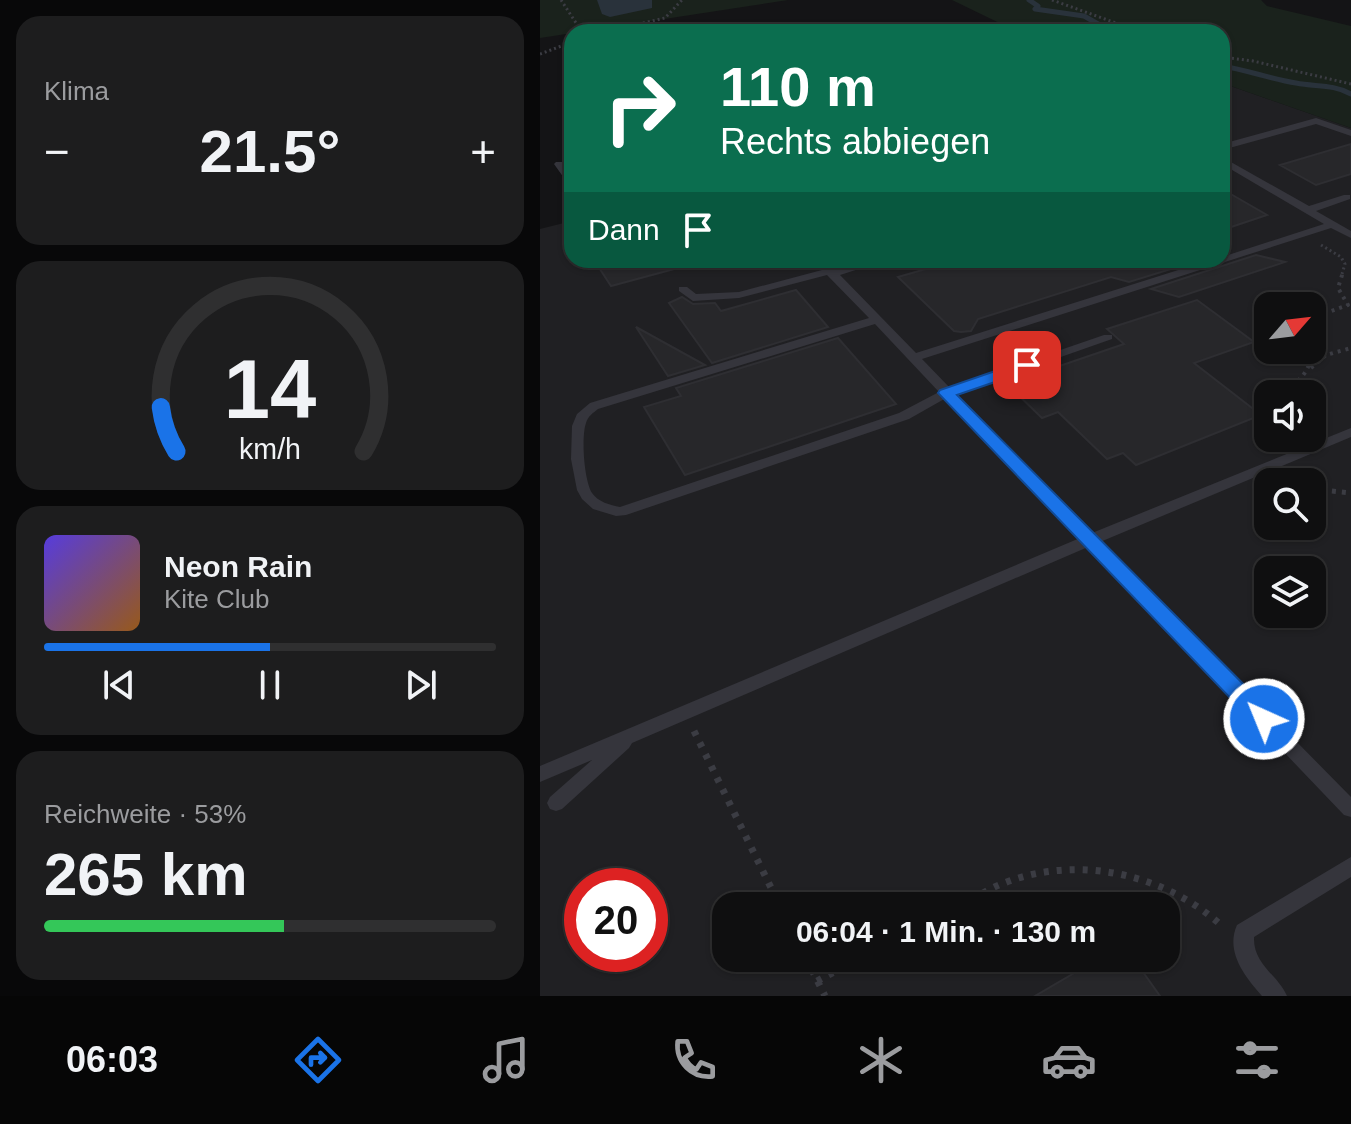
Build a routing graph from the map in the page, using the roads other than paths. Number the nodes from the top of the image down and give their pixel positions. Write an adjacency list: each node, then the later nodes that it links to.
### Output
1 (1351, 133): 2 (lane)
2 (1230, 145)
3 (559, 164): 5 (lane)
4 (1230, 165): 7 (lane)
5 (564, 171)
6 (1347, 197): 7 (lane)
7 (1308, 210): 8 (lane)
8 (1333, 224): 9 (lane); 10 (lane)
9 (1351, 235)
10 (1230, 257)
11 (827, 268): 13 (lane); 14 (lane)
12 (1196, 268): 16 (lane)
13 (683, 289)
14 (876, 320): 16 (lane); 17 (lane)
15 (1108, 337): 17 (lane)
16 (913, 358): 17 (lane)
17 (946, 393): 19 (lane)
18 (1351, 432): 19 (lane)
19 (1090, 540): 20 (lane); 23 (lane)
20 (632, 734): 21 (lane); 22 (lane)
21 (540, 774)
22 (556, 803)
23 (1351, 809)
24 (1351, 866): 25 (lane)
25 (1276, 996)

